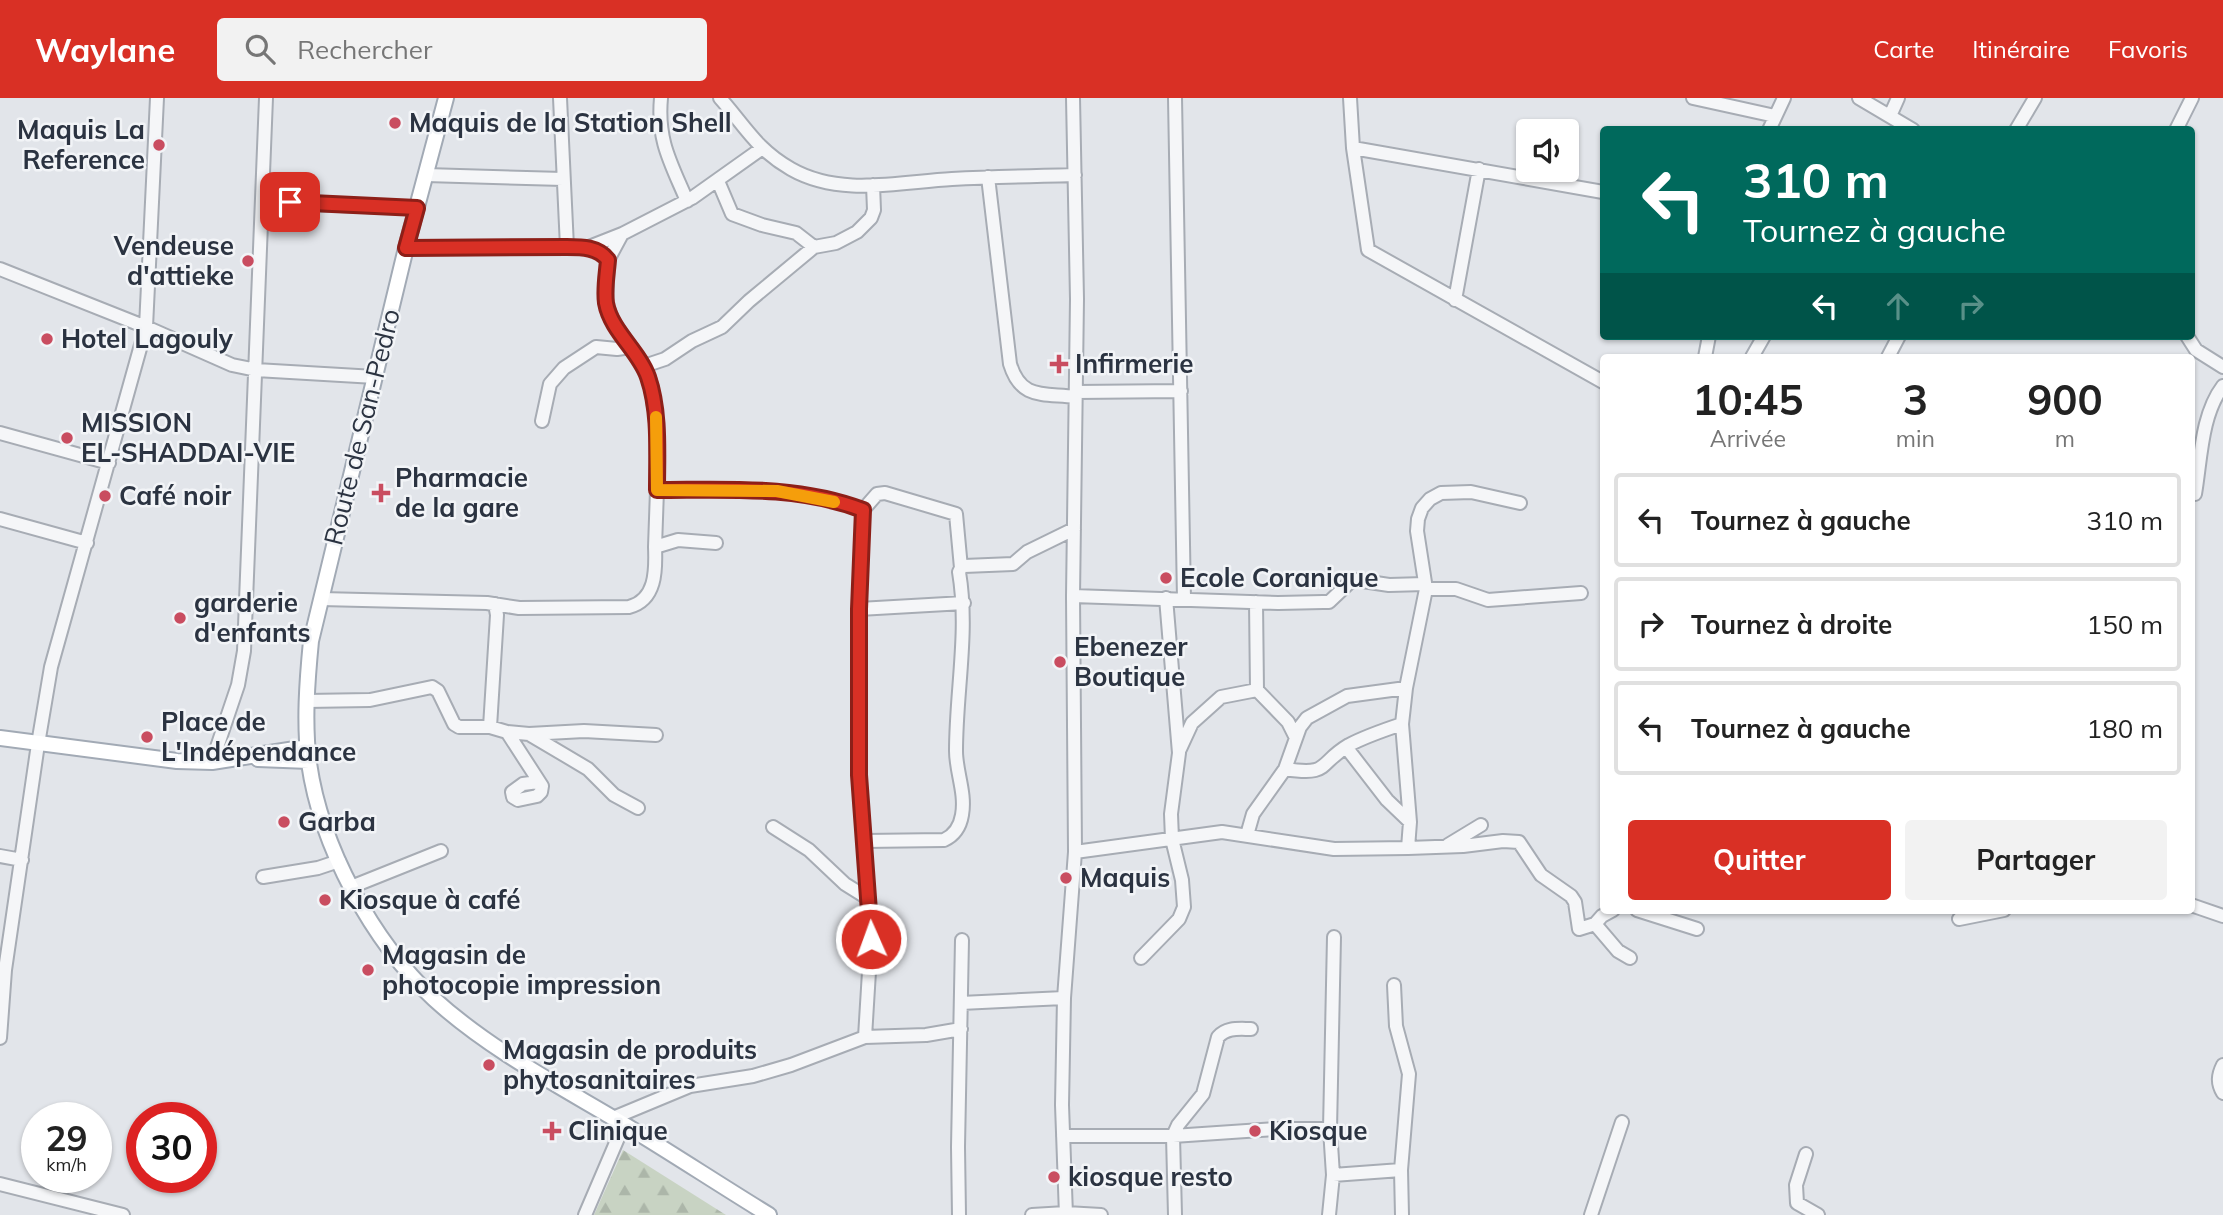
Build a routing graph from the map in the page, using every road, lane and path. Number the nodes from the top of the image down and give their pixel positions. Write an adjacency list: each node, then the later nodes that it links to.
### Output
1 (158, 98): 43 (street)
2 (266, 98): 33 (street)
3 (446, 98): 25 (main road, Route de San-Pedro)
4 (559, 98): 28 (street)
5 (661, 98): 32 (street)
6 (720, 98): 23 (street)
7 (1073, 98): 26 (street)
8 (1175, 98): 52 (street)
9 (1350, 98): 22 (street)
10 (1693, 98): 17 (street)
11 (1784, 98): 17 (street)
12 (1859, 98): 16 (street)
13 (1898, 98): 16 (street)
14 (2035, 98): 20 (street)
15 (2192, 98): 21 (street)
16 (1890, 116): 19 (street)
17 (1775, 117): 18 (street)
18 (1770, 126)
19 (1906, 126)
20 (2019, 126)
21 (2178, 126)
22 (1353, 148): 24 (street); 42 (street)
23 (761, 149): 29 (street); 30 (street)
24 (1479, 169): 31 (street); 42 (street)
25 (426, 175): 28 (street); 34 (main road, Route de San-Pedro)
26 (1075, 175): 27 (street); 53 (street)
27 (988, 177): 30 (street); 53 (street)
28 (563, 179): 36 (street)
29 (718, 181): 32 (street); 38 (street)
30 (873, 186): 38 (street)
31 (1600, 190)
32 (687, 201): 35 (street)
33 (262, 202): 34 (street); 48 (street)
34 (417, 208): 39 (main road, Route de San-Pedro)
35 (622, 234): 37 (street); 40 (street)
36 (567, 247): 37 (street); 39 (street)
37 (589, 247): 40 (street)
38 (814, 247): 46 (street)
39 (406, 248): 49 (main road, Route de San-Pedro)
40 (608, 260): 45 (street)
41 (0, 269): 43 (street)
42 (1455, 300): 50 (street)
43 (146, 327): 48 (street); 56 (street)
44 (2190, 340): 47 (street)
45 (631, 347): 46 (street); 54 (street)
46 (644, 366): 57 (street)
47 (2223, 367)
48 (256, 370): 49 (street); 91 (street)
49 (375, 377): 72 (main road, Route de San-Pedro)
50 (1600, 380)
51 (2223, 386): 58 (street)
52 (1181, 391): 53 (street); 71 (street)
53 (1075, 394): 62 (street)
54 (542, 421)
55 (0, 433): 56 (street)
56 (109, 463): 63 (street)
57 (657, 490): 60 (street); 65 (street)
58 (2195, 494)
59 (1520, 502): 67 (street)
60 (863, 510): 66 (street); 76 (street)
61 (0, 519): 63 (street)
62 (1074, 529): 66 (street); 69 (street)
63 (87, 542): 87 (street)
64 (716, 543): 65 (street)
65 (654, 547): 75 (street)
66 (961, 568): 74 (street)
67 (1426, 586): 68 (street); 73 (street); 77 (street)
68 (1581, 593)
69 (1073, 596): 70 (street); 104 (street)
70 (1166, 598): 71 (street); 89 (street)
71 (1184, 599): 73 (street)
72 (321, 600): 75 (street); 79 (main road, Route de San-Pedro)
73 (1256, 602): 78 (street)
74 (964, 603): 76 (street); 100 (street)
75 (495, 604): 81 (street)
76 (859, 609): 100 (street)
77 (1406, 688): 80 (street); 86 (street)
78 (1256, 690): 86 (street); 89 (street)
79 (306, 701): 81 (street); 90 (main road, Route de San-Pedro)
80 (1402, 724): 88 (street); 95 (street)
81 (490, 727): 82 (street)
82 (507, 732): 83 (street); 93 (street)
83 (529, 734): 84 (street); 94 (street)
84 (656, 735)
85 (0, 738): 87 (main road)
86 (1296, 738): 92 (street)
87 (38, 744): 91 (main road); 106 (street)
88 (1346, 747): 92 (street); 95 (street)
89 (1179, 753): 99 (street)
90 (308, 754): 91 (main road); 107 (main road, Route de San-Pedro)
91 (212, 762)
92 (1284, 769): 98 (street)
93 (538, 782)
94 (638, 808)
95 (1410, 822): 102 (street)
96 (1481, 825): 101 (street)
97 (773, 827): 110 (street)
98 (1247, 835): 99 (street); 102 (street)
99 (1172, 838): 104 (street); 121 (street)
100 (864, 841): 110 (street)
101 (1447, 845): 102 (street); 117 (street)
102 (1408, 848)
103 (441, 851): 109 (street)
104 (1075, 852): 125 (street)
105 (0, 856): 106 (street)
106 (22, 860): 123 (street)
107 (339, 861): 108 (street); 109 (main road, Route de San-Pedro)
108 (263, 877)
109 (351, 887): 133 (main road, Route de San-Pedro)
110 (869, 899): 129 (street)
111 (2195, 906): 115 (street)
112 (1606, 914): 117 (street)
113 (1650, 914): 118 (street)
114 (1984, 914): 116 (street)
115 (2223, 916)
116 (1959, 919)
117 (1595, 924): 122 (street)
118 (1697, 929)
119 (1334, 937): 135 (street)
120 (962, 940): 126 (street)
121 (1141, 958)
122 (1630, 958)
123 (2, 970): 130 (street)
124 (1394, 985): 139 (street)
125 (1064, 998): 126 (street); 136 (street)
126 (961, 1003): 127 (street)
127 (961, 1029): 129 (street); 147 (street)
128 (1251, 1029): 137 (street)
129 (865, 1037): 133 (street)
130 (0, 1038)
131 (2223, 1065): 132 (street)
132 (2223, 1093)
133 (619, 1121): 145 (street); 146 (main road, Route de San-Pedro)
134 (1622, 1122): 153 (street)
135 (1330, 1129): 137 (street); 140 (street)
136 (1063, 1136): 137 (street); 143 (street)
137 (1174, 1136): 150 (street)
138 (1807, 1154): 142 (street)
139 (1401, 1170): 140 (street); 152 (street)
140 (1333, 1175): 151 (street)
141 (0, 1184): 144 (street)
142 (1795, 1209): 154 (street)
143 (1066, 1214): 148 (street); 149 (street)
144 (123, 1215)
145 (585, 1215)
146 (769, 1215)
147 (959, 1215)
148 (1032, 1215)
149 (1101, 1215)
150 (1175, 1215)
151 (1329, 1215)
152 (1402, 1215)
153 (1591, 1215)
154 (1818, 1215)

